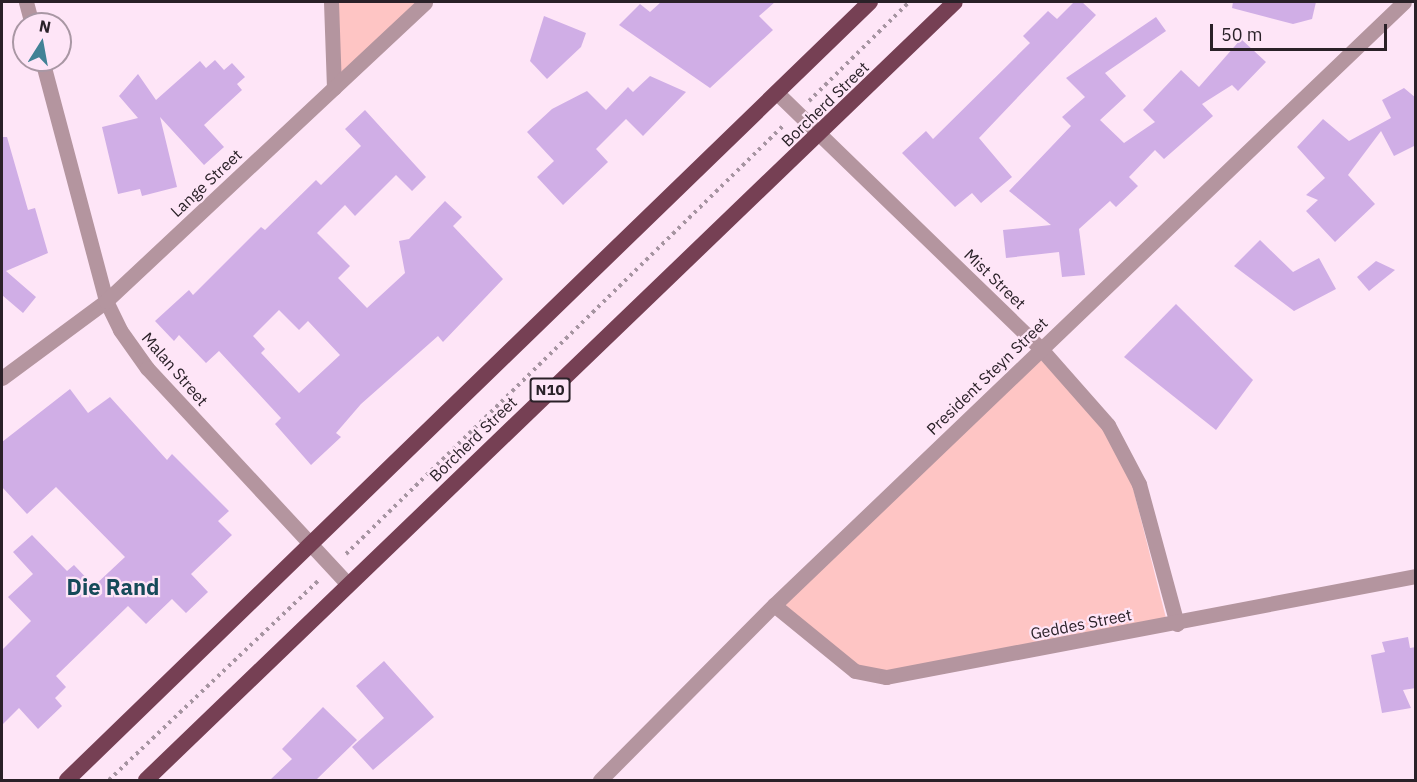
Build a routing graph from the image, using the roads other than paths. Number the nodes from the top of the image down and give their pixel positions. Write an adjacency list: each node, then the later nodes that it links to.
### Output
1 (331, 2): 7 (street)
2 (425, 2): 7 (street, Lange Street)
3 (870, 2): 8 (highway)
4 (956, 2): 9 (highway, Borcherd Street / N10)
5 (1404, 2): 11 (street, President Steyn Street)
6 (45, 72): 10 (street, Malan Street)
7 (334, 88): 10 (street, Lange Street)
8 (776, 92): 9 (street, Mist Street); 13 (highway)
9 (821, 134): 11 (street, Mist Street); 15 (highway, Borcherd Street / N10)
10 (106, 301): 12 (street, Lange Street); 13 (street, Malan Street)
11 (1041, 349): 16 (street, President Steyn Street); 17 (street, Mist Street)
12 (2, 378)
13 (309, 544): 15 (street, Malan Street); 18 (highway)
14 (1416, 576): 17 (street, Geddes Street)
15 (348, 584): 19 (highway, Borcherd Street / N10)
16 (774, 605): 17 (street, Geddes Street); 20 (street, President Steyn Street)
17 (1177, 624)
18 (67, 780)
19 (146, 780)
20 (600, 780)

